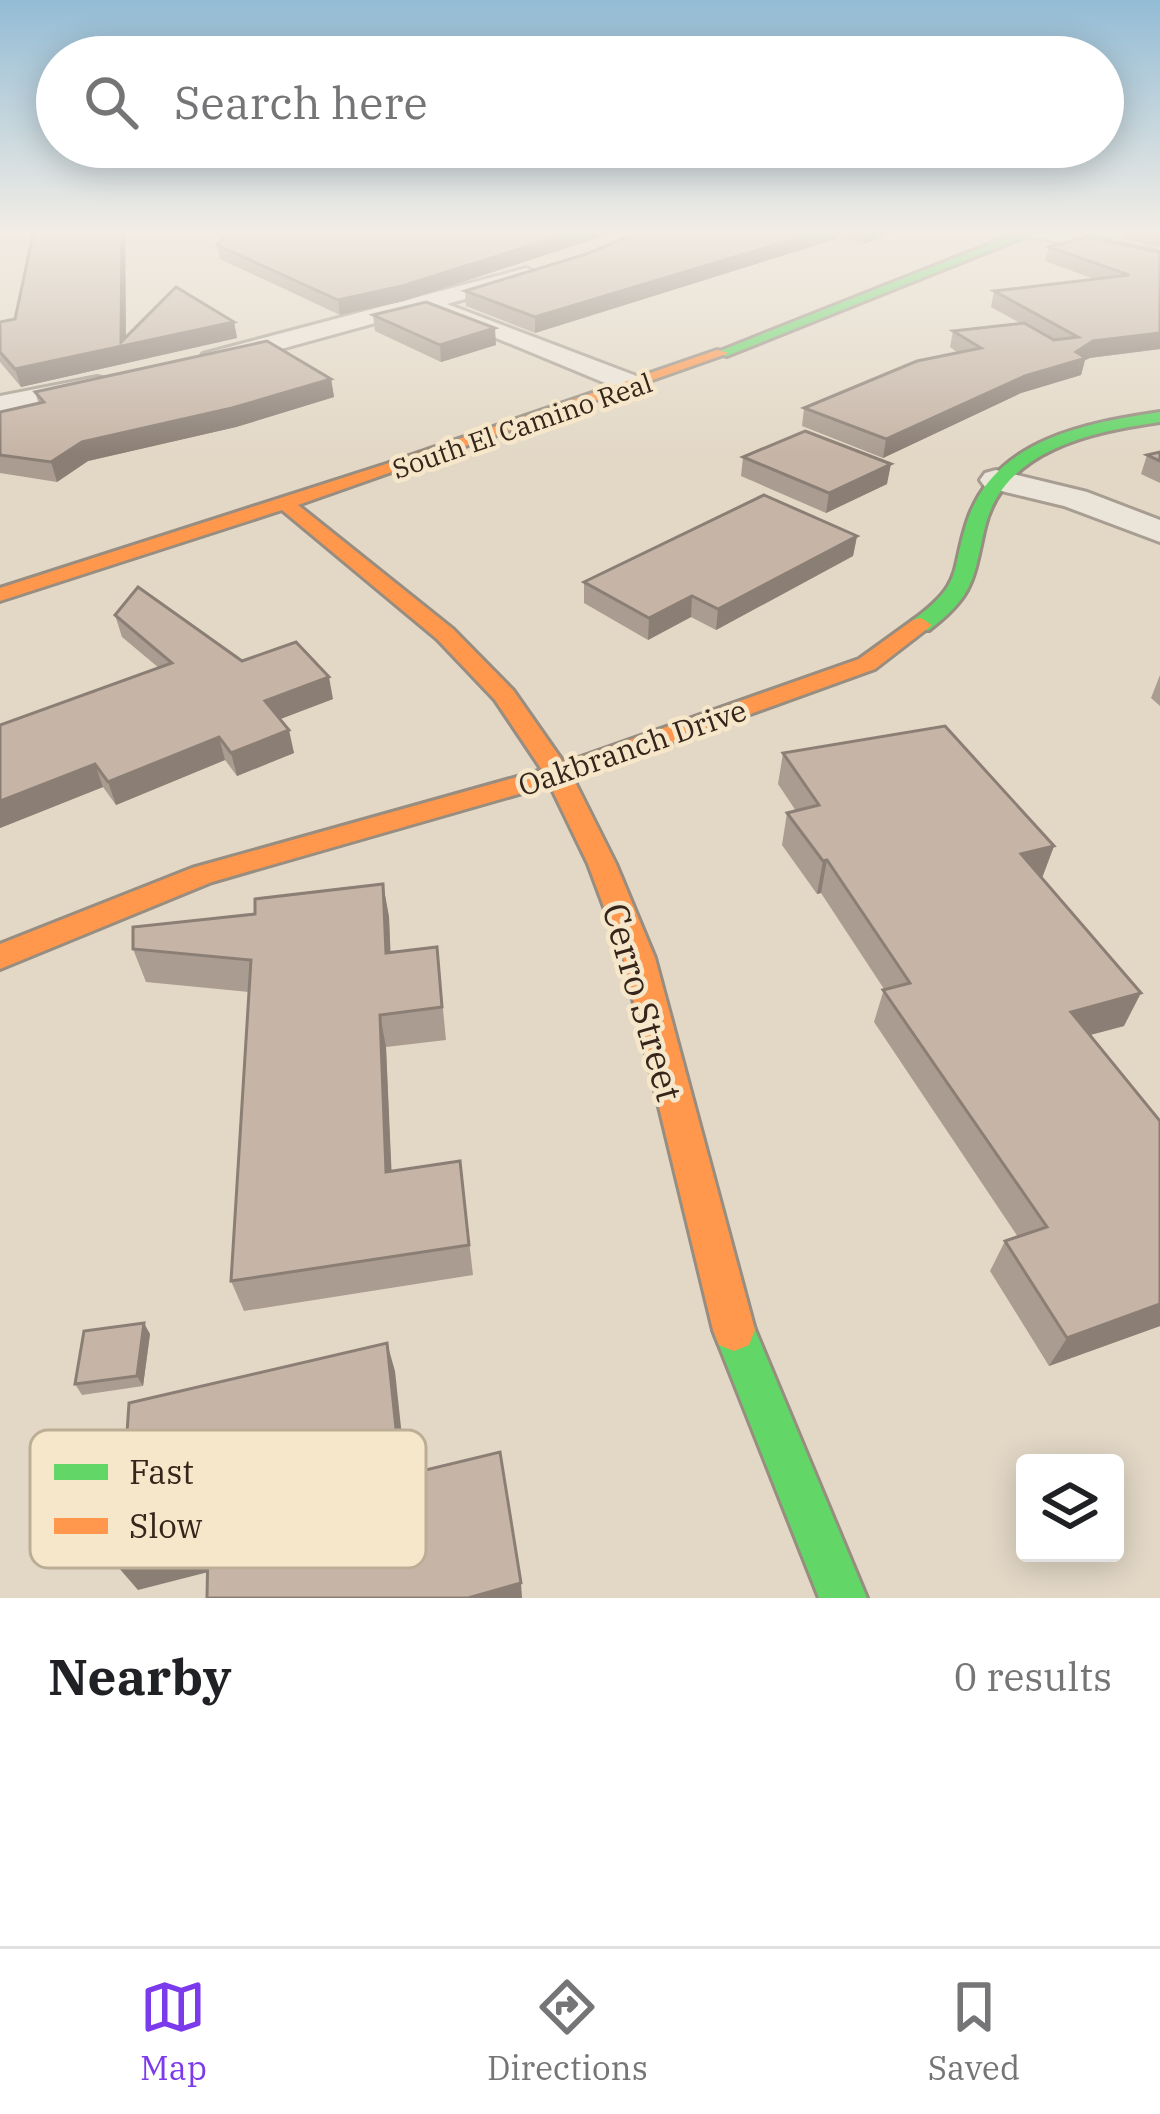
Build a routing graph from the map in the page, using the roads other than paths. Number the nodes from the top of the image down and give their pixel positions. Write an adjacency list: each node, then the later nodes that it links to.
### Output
1 (428, 305): 3 (street); 5 (street)
2 (846, 305): 5 (street, South El Camino Real)
3 (196, 364)
4 (131, 378): 6 (street)
5 (637, 386): 9 (street, South El Camino Real)
6 (0, 405)
7 (1160, 417): 8 (street)
8 (996, 480): 10 (street); 12 (street, Oakbranch Drive)
9 (286, 504): 11 (street, South El Camino Real); 12 (street, Cerro Street)
10 (1160, 532)
11 (0, 595)
12 (558, 774): 13 (street, Oakbranch Drive); 14 (street, Cerro Street)
13 (0, 957)
14 (843, 1598)

